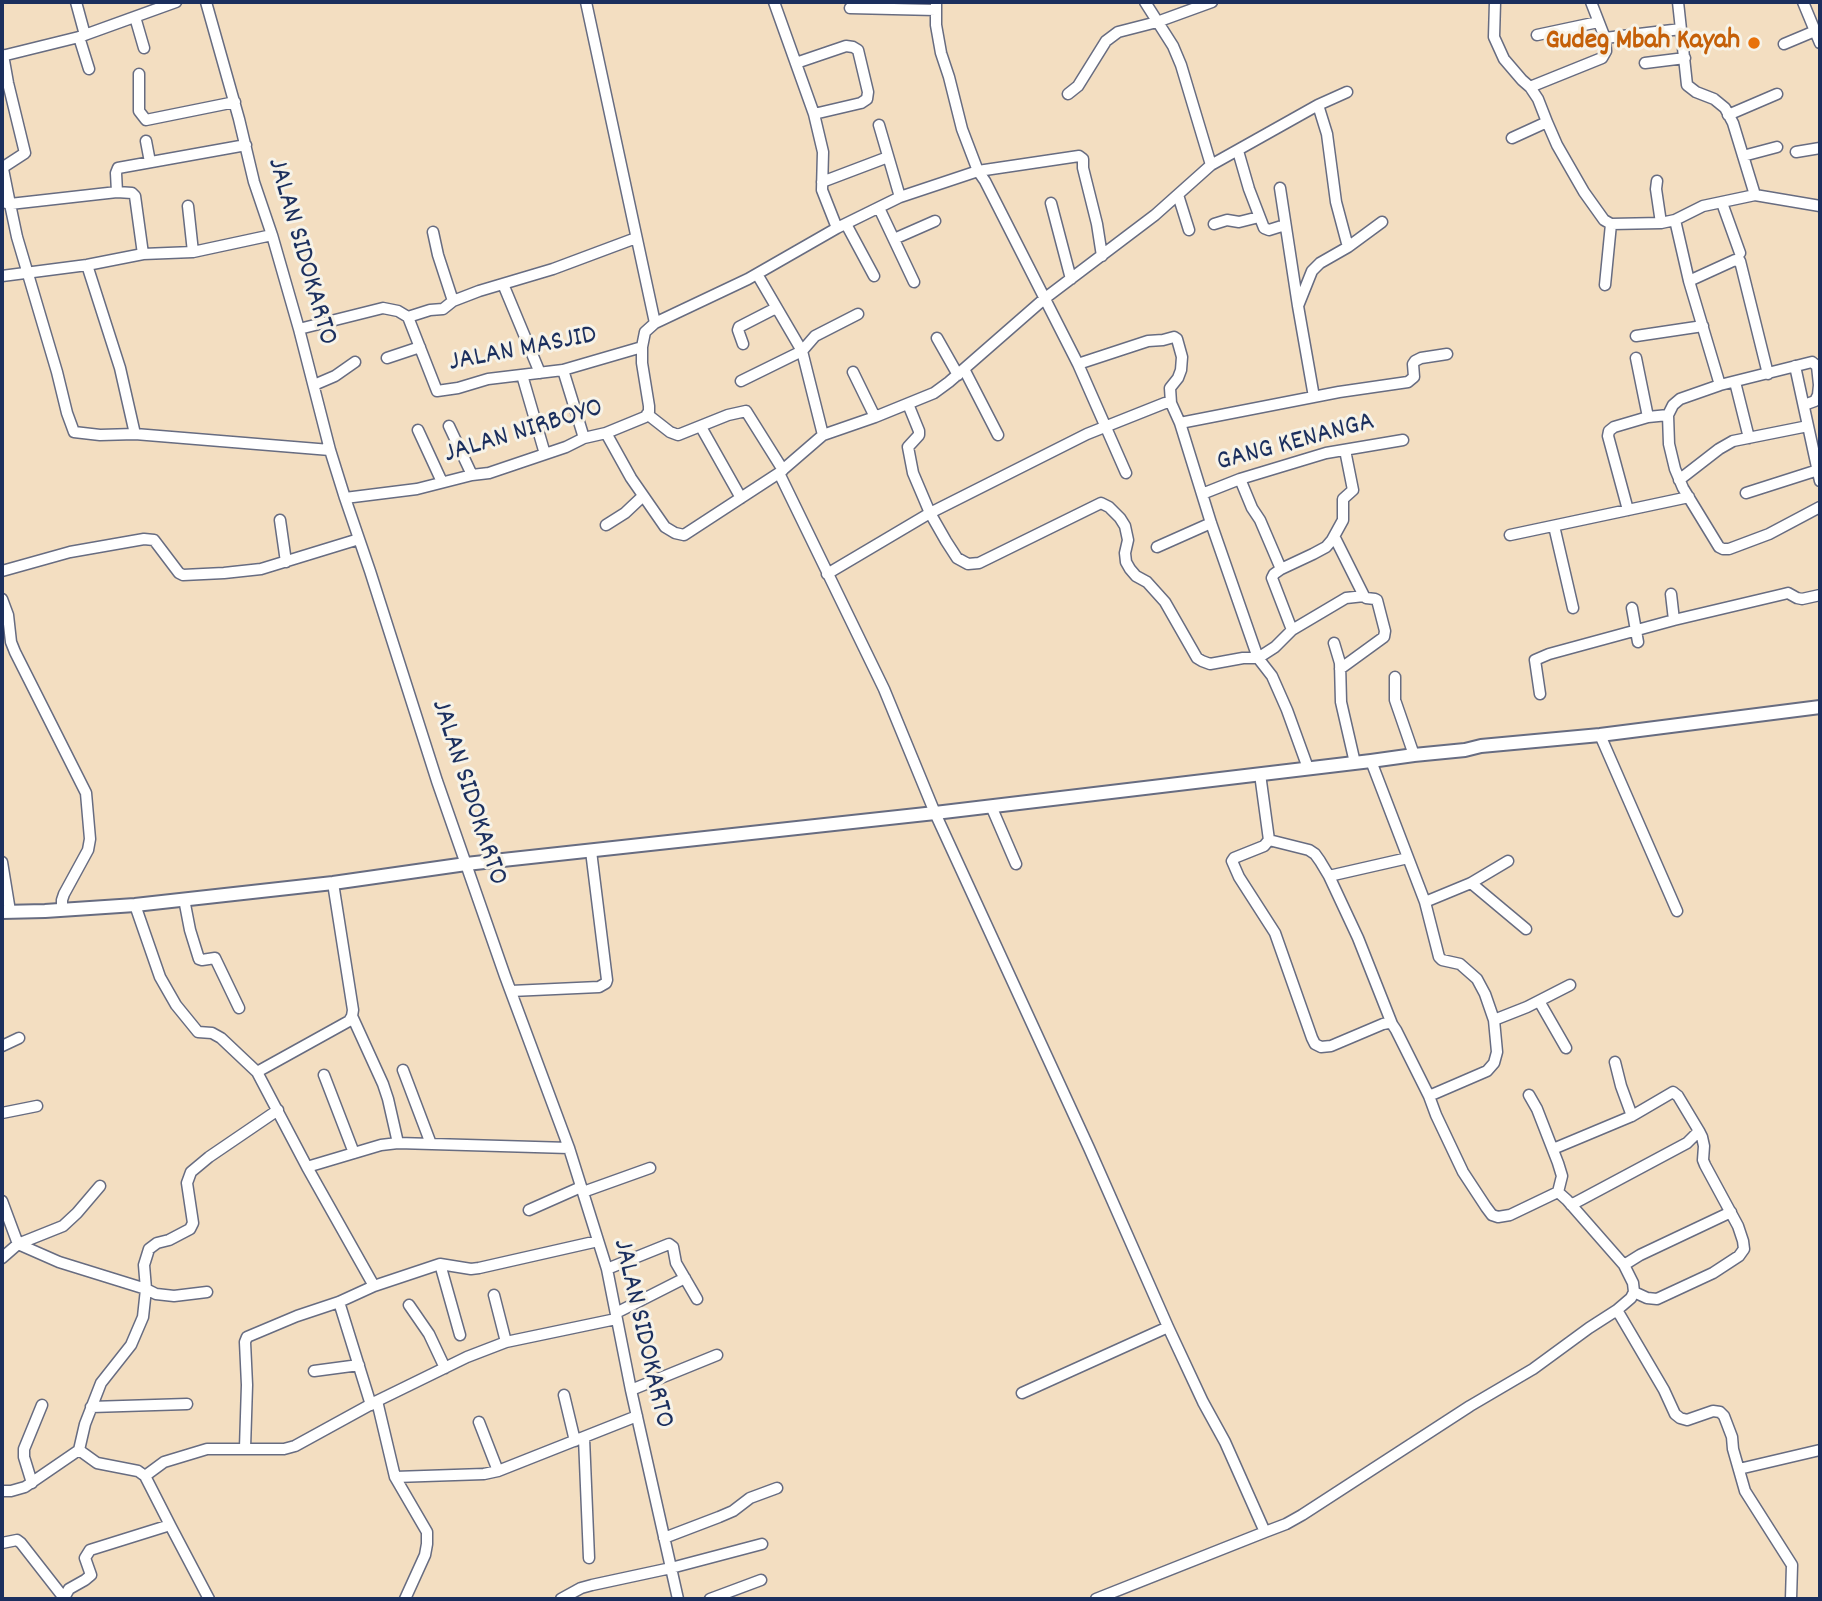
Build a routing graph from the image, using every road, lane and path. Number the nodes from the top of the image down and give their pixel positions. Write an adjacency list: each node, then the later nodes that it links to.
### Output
1 (76, 2): 20 (street)
2 (176, 2): 14 (street)
3 (206, 2): 35 (street, JALAN SIDOKARTO)
4 (586, 2): 78 (street)
5 (774, 2): 28 (street)
6 (1145, 2): 15 (street)
7 (1212, 2): 15 (street)
8 (1495, 2): 31 (street)
9 (1591, 2): 16 (street)
10 (1678, 2): 17 (street)
11 (1803, 2): 18 (street)
12 (936, 6): 13 (street); 52 (street)
13 (850, 8)
14 (135, 17): 20 (street); 24 (street)
15 (1157, 22): 33 (street); 51 (street)
16 (1598, 22): 19 (street); 21 (street)
17 (1681, 29): 21 (street); 26 (street)
18 (1815, 31): 22 (street); 23 (street)
19 (1537, 35)
20 (82, 36): 25 (street); 29 (street)
21 (1605, 38): 31 (street)
22 (1820, 43)
23 (1784, 44)
24 (144, 48)
25 (2, 55): 61 (street)
26 (1685, 58): 27 (street); 38 (street)
27 (1645, 63)
28 (796, 64): 37 (street); 37 (street)
29 (89, 69)
30 (139, 74): 35 (street)
31 (1530, 87): 39 (street)
32 (1347, 92): 36 (street)
33 (1068, 94)
34 (1777, 94): 38 (street)
35 (234, 102): 43 (street, JALAN SIDOKARTO)
36 (1318, 105): 46 (street); 80 (street)
37 (814, 114): 54 (street)
38 (1728, 115): 49 (street)
39 (1547, 122): 41 (street); 72 (street)
40 (879, 125): 48 (street)
41 (1512, 138)
42 (146, 141): 50 (street)
43 (246, 145): 50 (street); 77 (street, JALAN SIDOKARTO)
44 (1777, 147): 49 (street)
45 (1820, 148): 47 (street)
46 (1238, 151): 51 (street); 66 (street)
47 (1796, 152)
48 (888, 156): 54 (street); 59 (street)
49 (1743, 156): 58 (street)
50 (150, 162): 56 (street)
51 (1211, 165): 57 (street)
52 (978, 171): 59 (street); 84 (street); 95 (street)
53 (1657, 180): 70 (street)
54 (822, 182): 74 (street)
55 (1280, 188): 73 (street)
56 (117, 192): 61 (street); 83 (street)
57 (1178, 195): 75 (street); 84 (street)
58 (1755, 195): 60 (street); 64 (street)
59 (900, 197): 65 (street)
60 (1722, 202): 67 (street); 82 (street)
61 (6, 203): 86 (street)
62 (1051, 204): 90 (street)
63 (188, 206): 81 (street)
64 (1820, 206)
65 (879, 208): 74 (street); 79 (street)
66 (1259, 217): 71 (street); 73 (street)
67 (1675, 219): 70 (street); 91 (street)
68 (935, 221): 79 (street)
69 (1382, 222): 80 (street)
70 (1661, 223): 72 (street)
71 (1214, 224)
72 (1611, 224): 94 (street)
73 (1285, 225): 97 (street)
74 (842, 226): 87 (street); 89 (street)
75 (1189, 230)
76 (432, 232): 96 (street)
77 (272, 235): 81 (street); 103 (street, JALAN SIDOKARTO)
78 (636, 238): 93 (street); 101 (street)
79 (894, 239): 92 (street)
80 (1348, 247): 97 (street)
81 (193, 252): 83 (street)
82 (1740, 253)
83 (143, 254): 85 (street)
84 (1102, 256): 90 (street)
85 (88, 265): 86 (street); 141 (street)
86 (28, 272): 88 (street); 141 (street)
87 (757, 274): 98 (street); 101 (street)
88 (2, 276)
89 (874, 276)
90 (1070, 279): 95 (street)
91 (1689, 281): 102 (street); 120 (street)
92 (914, 282)
93 (503, 284): 96 (street); 119 (street)
94 (1605, 285)
95 (1044, 299): 114 (street); 118 (street)
96 (453, 301): 100 (street)
97 (1298, 306): 126 (street)
98 (776, 308): 106 (street); 109 (street)
99 (858, 314): 109 (street)
100 (408, 317): 103 (street); 107 (street, JALAN MASJID)
101 (655, 323): 108 (street)
102 (1703, 326): 104 (street); 125 (street)
103 (299, 329): 124 (street, JALAN SIDOKARTO)
104 (1636, 336)
105 (937, 338): 118 (street)
106 (743, 344)
107 (420, 347): 111 (street); 121 (street, JALAN MASJID)
108 (642, 347): 116 (street, JALAN MASJID); 130 (street, JALAN NIRBOYO)
109 (802, 351): 122 (street); 142 (street)
110 (1447, 354): 126 (street)
111 (387, 358)
112 (1636, 358): 133 (street)
113 (355, 362): 124 (street)
114 (1078, 364): 127 (street); 136 (street)
115 (1795, 366): 120 (street); 129 (street); 129 (street)
116 (563, 370): 119 (street, JALAN MASJID); 144 (street)
117 (853, 372): 132 (street)
118 (961, 372): 128 (street); 143 (street)
119 (540, 373): 121 (street, JALAN MASJID)
120 (1768, 373): 123 (street)
121 (522, 375): 149 (street)
122 (741, 381)
123 (1735, 382): 125 (street); 145 (street)
124 (314, 385): 147 (street, JALAN SIDOKARTO)
125 (1720, 386): 131 (street)
126 (1314, 397): 134 (street)
127 (1171, 403): 134 (street); 136 (street)
128 (908, 404): 132 (street); 166 (street)
129 (1804, 405): 137 (street)
130 (647, 414): 138 (street); 140 (street, JALAN NIRBOYO)
131 (1668, 415): 133 (street); 155 (street)
132 (875, 417): 142 (street)
133 (1648, 417): 165 (street)
134 (1180, 423): 159 (street)
135 (449, 426): 153 (street)
136 (1104, 426): 152 (street); 166 (street)
137 (1808, 426): 145 (street); 150 (street)
138 (701, 427): 151 (street); 163 (street)
139 (418, 430): 157 (street)
140 (606, 433): 144 (street, JALAN NIRBOYO); 160 (street)
141 (135, 434): 147 (street)
142 (823, 435): 151 (street)
143 (998, 435)
144 (584, 438): 149 (street, JALAN NIRBOYO)
145 (1749, 438): 155 (street)
146 (1403, 440): 148 (street, GANG KENANGA)
147 (330, 450): 162 (street, JALAN SIDOKARTO)
148 (1345, 450): 154 (street, GANG KENANGA); 172 (street)
149 (545, 454): 153 (street, JALAN NIRBOYO)
150 (1818, 470): 156 (street); 158 (street)
151 (781, 471): 163 (street); 178 (street)
152 (1126, 473)
153 (472, 475): 157 (street, JALAN NIRBOYO)
154 (1240, 479): 159 (street, GANG KENANGA); 176 (street)
155 (1679, 480): 161 (street)
156 (1820, 481)
157 (443, 482): 162 (street, JALAN NIRBOYO)
158 (1746, 494)
159 (1202, 495): 168 (street)
160 (643, 496): 163 (street); 169 (street)
161 (1689, 497): 164 (street); 165 (street)
162 (345, 498): 173 (street, JALAN SIDOKARTO)
163 (741, 498)
164 (1820, 507)
165 (1628, 510): 170 (street)
166 (930, 513): 178 (street); 189 (street)
167 (280, 520): 175 (street)
168 (1211, 523): 174 (street); 189 (street)
169 (606, 525)
170 (1554, 526): 171 (street); 183 (street)
171 (1510, 535)
172 (1334, 536): 176 (street); 181 (street)
173 (359, 539): 175 (street); 207 (street, JALAN SIDOKARTO)
174 (1157, 547)
175 (286, 562): 177 (street)
176 (1281, 569): 186 (street)
177 (2, 571)
178 (827, 574): 201 (street)
179 (1671, 594): 185 (street)
180 (1820, 595): 185 (street)
181 (1364, 596): 186 (street); 190 (street)
182 (2, 599): 215 (street)
183 (1573, 608)
184 (1632, 608): 187 (street)
185 (1674, 620): 187 (street)
186 (1292, 630): 189 (street)
187 (1636, 637): 192 (street)
188 (1334, 643): 190 (street)
189 (1258, 658): 198 (street)
190 (1340, 669): 197 (street)
191 (1395, 677): 195 (street)
192 (1540, 694)
193 (1820, 707): 194 (main road)
194 (1600, 735): 195 (main road); 217 (street)
195 (1414, 755): 196 (main road)
196 (1371, 761): 197 (main road); 204 (street)
197 (1355, 763): 198 (main road)
198 (1308, 768): 199 (main road)
199 (1260, 774): 200 (main road); 202 (street)
200 (991, 806): 201 (main road); 208 (street)
201 (934, 813): 203 (main road); 271 (street)
202 (1269, 840): 209 (street); 225 (street)
203 (592, 851): 207 (main road); 220 (street)
204 (1408, 858): 209 (street); 213 (street)
205 (1508, 861): 211 (street)
206 (2, 862): 216 (street)
207 (466, 864): 210 (main road); 220 (street, JALAN SIDOKARTO)
208 (1016, 864)
209 (1329, 876): 225 (street)
210 (333, 883): 212 (main road); 223 (street)
211 (1471, 883): 213 (street); 218 (street)
212 (184, 899): 214 (main road); 222 (street)
213 (1425, 902): 224 (street)
214 (135, 905): 215 (main road); 231 (street)
215 (62, 910): 216 (main road)
216 (6, 911)
217 (1677, 911)
218 (1526, 929)
219 (1570, 985): 221 (street)
220 (511, 991): 242 (street, JALAN SIDOKARTO)
221 (1539, 1001): 224 (street); 228 (street)
222 (239, 1008)
223 (352, 1016): 231 (street); 240 (street)
224 (1494, 1020): 234 (street)
225 (1392, 1024): 234 (street)
226 (19, 1038): 227 (street)
227 (2, 1046)
228 (1566, 1048)
229 (1615, 1062): 238 (street)
230 (402, 1070): 241 (street)
231 (257, 1072): 236 (street)
232 (324, 1075): 244 (street)
233 (1529, 1094): 243 (street)
234 (1429, 1096): 249 (street)
235 (37, 1106): 237 (street)
236 (278, 1110): 245 (street); 262 (street)
237 (2, 1113)
238 (1632, 1116): 239 (street); 243 (street)
239 (1699, 1131): 251 (street); 253 (street)
240 (398, 1143): 241 (street); 244 (street)
241 (431, 1144): 242 (street)
242 (569, 1148): 248 (street, JALAN SIDOKARTO)
243 (1553, 1149): 249 (street)
244 (354, 1153): 245 (street)
245 (307, 1167): 261 (street)
246 (650, 1168): 248 (street)
247 (100, 1186): 255 (street)
248 (582, 1189): 252 (street); 254 (street, JALAN SIDOKARTO)
249 (1558, 1192): 251 (street)
250 (2, 1200): 255 (street)
251 (1571, 1205): 258 (street)
252 (528, 1210)
253 (1731, 1212): 258 (street); 264 (street)
254 (598, 1241): 257 (street); 259 (street, JALAN SIDOKARTO)
255 (18, 1244): 256 (street); 262 (street)
256 (2, 1258)
257 (440, 1264): 261 (street); 272 (street)
258 (1624, 1265): 264 (street)
259 (607, 1269): 260 (street); 270 (street, JALAN SIDOKARTO)
260 (685, 1278): 266 (street); 270 (street)
261 (374, 1286): 267 (street)
262 (146, 1289): 263 (street); 284 (street)
263 (207, 1292)
264 (1634, 1292): 269 (street)
265 (494, 1294): 273 (street)
266 (697, 1299)
267 (338, 1302): 275 (street); 288 (street)
268 (409, 1305): 276 (street)
269 (1617, 1310): 291 (street); 299 (street)
270 (616, 1316): 273 (street); 278 (street, JALAN SIDOKARTO)
271 (1168, 1327): 279 (street); 299 (street)
272 (460, 1335)
273 (506, 1342): 276 (street)
274 (717, 1355): 278 (street)
275 (359, 1365): 277 (street); 281 (street)
276 (445, 1368): 281 (street)
277 (314, 1371)
278 (631, 1390): 285 (street, JALAN SIDOKARTO)
279 (1022, 1394)
280 (564, 1395): 287 (street)
281 (374, 1403): 288 (street); 294 (street)
282 (187, 1404): 284 (street)
283 (42, 1405): 295 (street)
284 (91, 1407): 289 (street)
285 (637, 1416): 287 (street); 300 (street, JALAN SIDOKARTO)
286 (478, 1422): 292 (street)
287 (580, 1440): 292 (street); 303 (street)
288 (245, 1448): 293 (street)
289 (79, 1450): 293 (street); 295 (street)
290 (1820, 1450): 291 (street)
291 (1739, 1469): 313 (street)
292 (499, 1471): 294 (street)
293 (145, 1476): 298 (street)
294 (395, 1477): 308 (street)
295 (32, 1483): 297 (street)
296 (777, 1488): 300 (street)
297 (2, 1491)
298 (170, 1525): 306 (street); 307 (street)
299 (1265, 1532): 312 (street)
300 (664, 1538): 304 (street, JALAN SIDOKARTO)
301 (2, 1543): 306 (street)
302 (762, 1544): 304 (street)
303 (589, 1559)
304 (671, 1569): 309 (street); 310 (street, JALAN SIDOKARTO)
305 (761, 1580): 311 (street)
306 (64, 1599)
307 (209, 1599)
308 (405, 1599)
309 (561, 1599)
310 (678, 1599)
311 (710, 1599)
312 (1096, 1599)
313 (1791, 1599)

